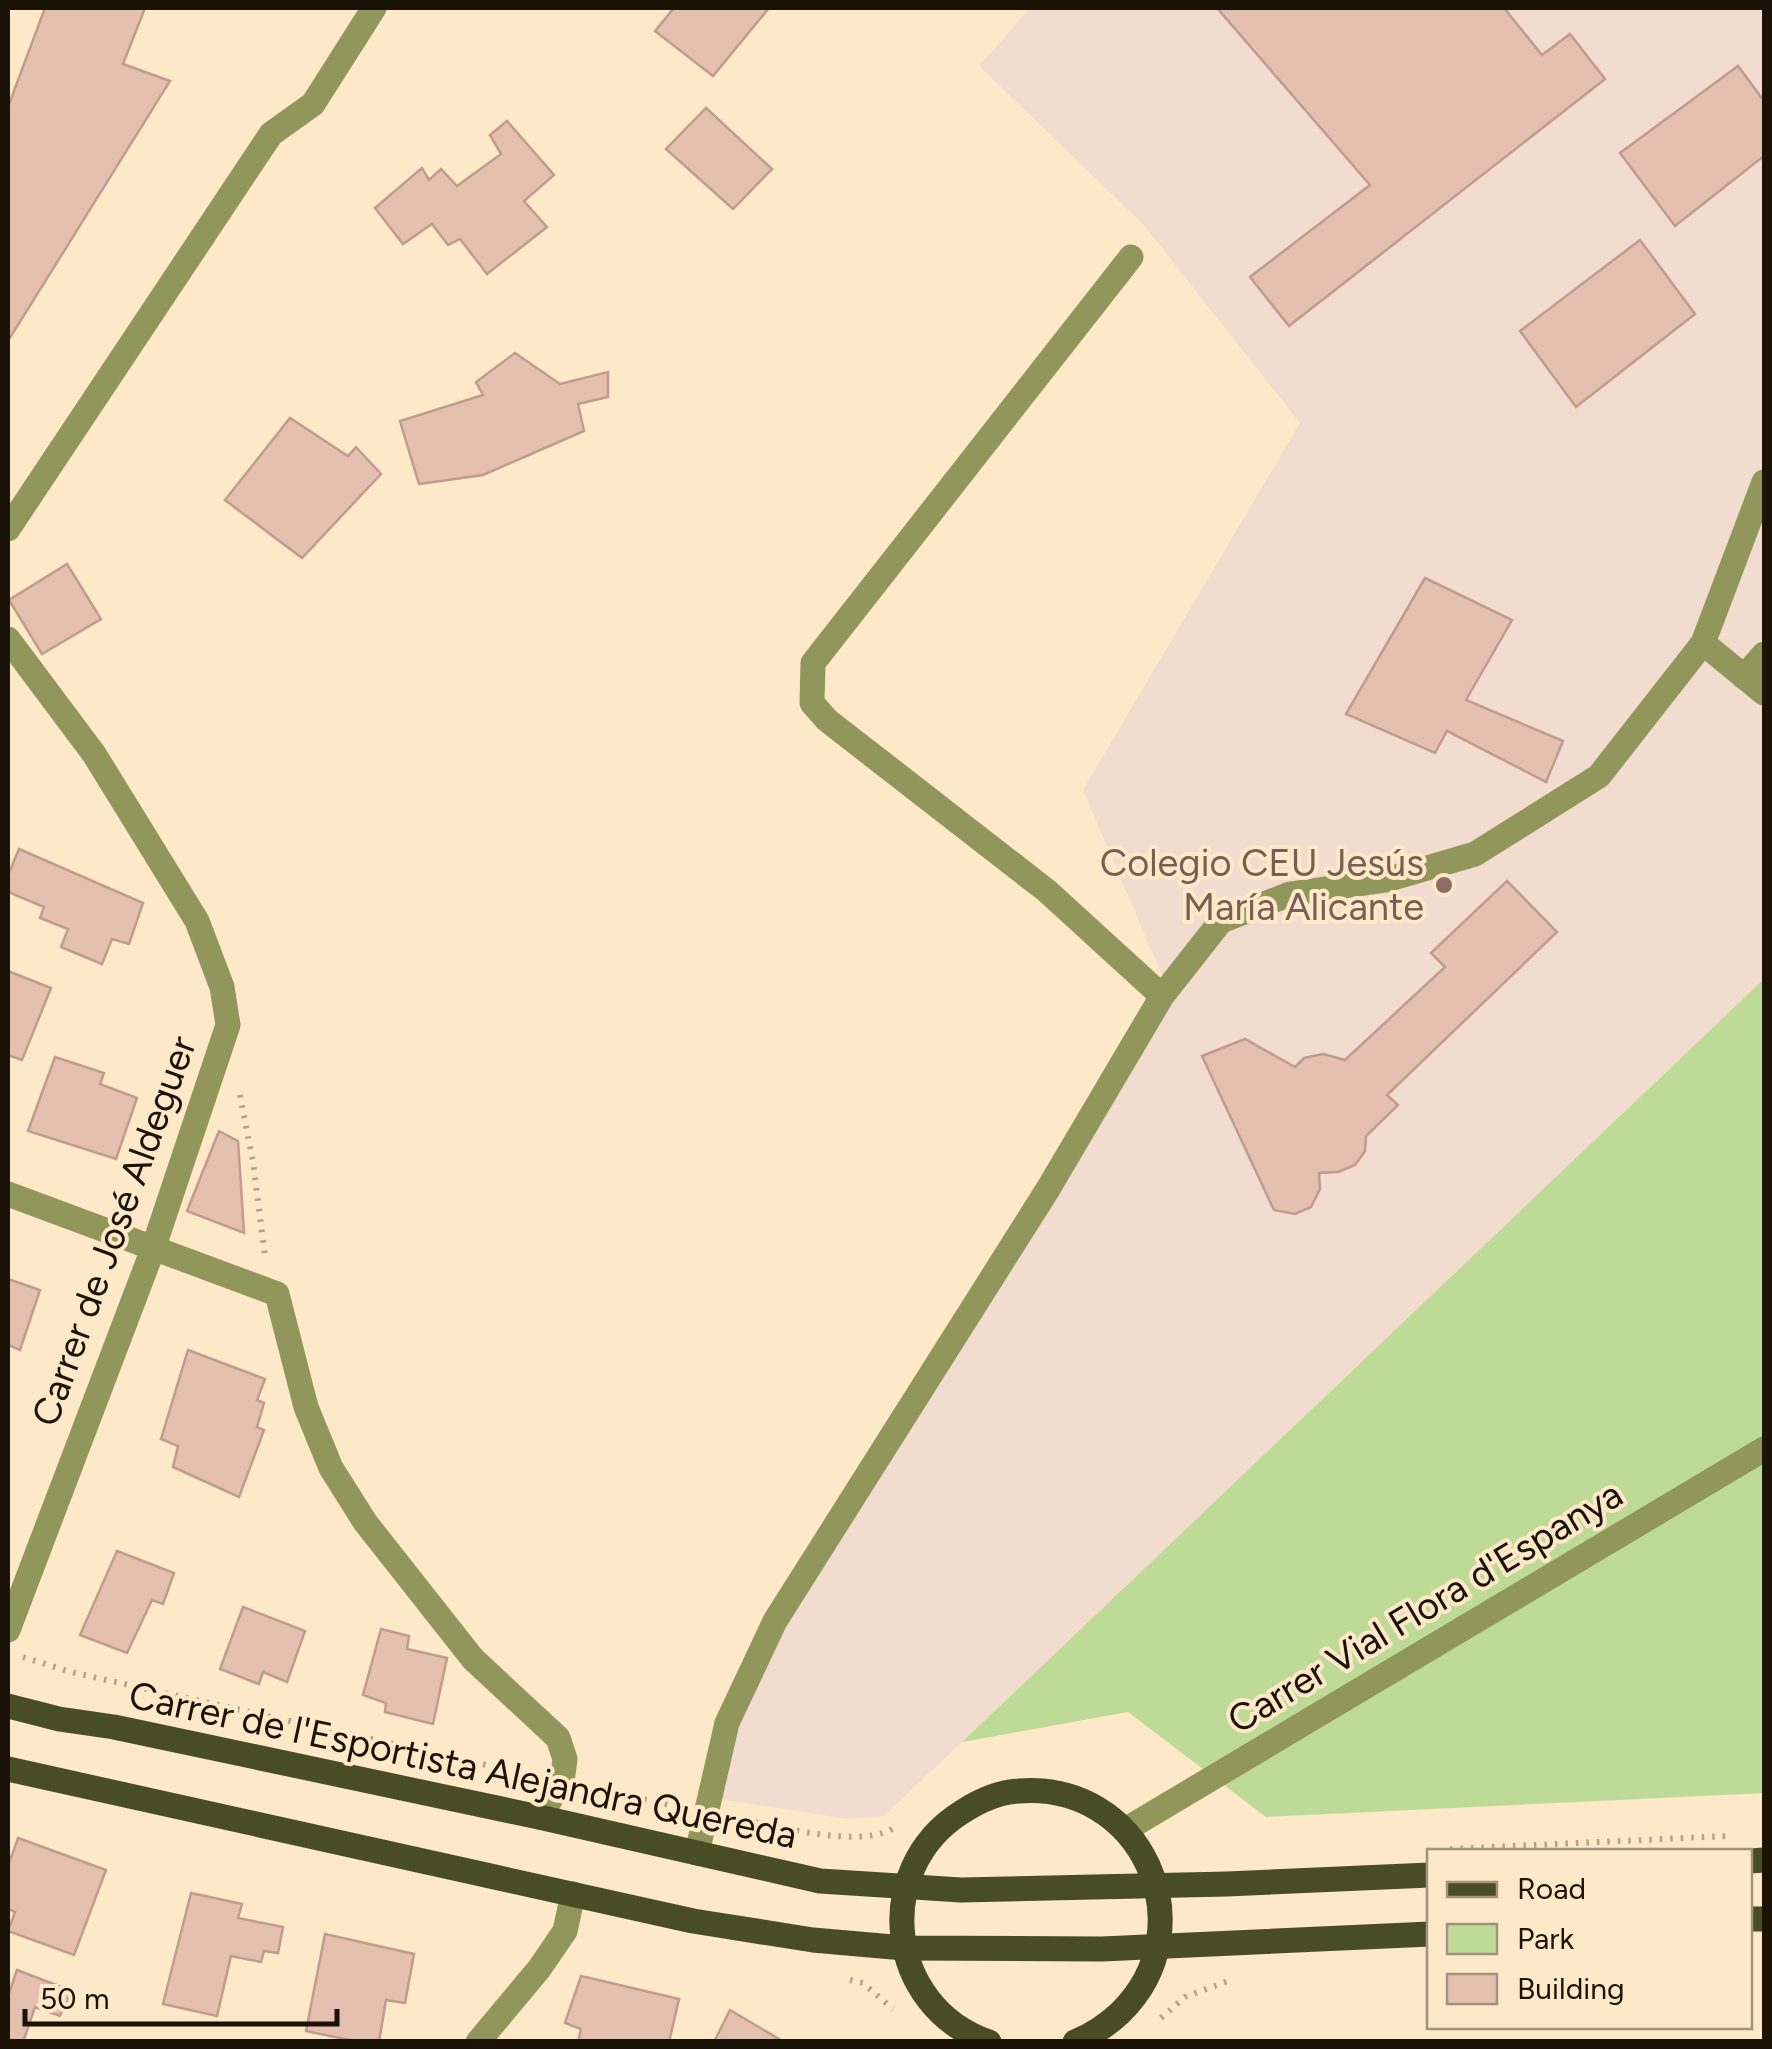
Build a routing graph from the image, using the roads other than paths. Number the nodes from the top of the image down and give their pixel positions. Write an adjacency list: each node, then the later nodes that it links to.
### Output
1 (374, 8): 4 (street)
2 (1132, 256): 9 (street)
3 (1764, 482): 6 (street)
4 (8, 529)
5 (8, 638): 11 (street, Carrer de José Aldeguer)
6 (1702, 643): 8 (street); 9 (street)
7 (1764, 654): 8 (street)
8 (1754, 685)
9 (1162, 996): 18 (street)
10 (8, 1194): 11 (street)
11 (153, 1249): 13 (street, Carrer de José Aldeguer); 16 (street)
12 (1764, 1449): 17 (street, Carrer Vial Flora d'Espanya)
13 (8, 1630)
14 (8, 1706): 16 (main road, Carrer de l'Esportista Alejandra Quereda)
15 (8, 1769): 22 (main road)
16 (539, 1817): 18 (main road, Carrer de l'Esportista Alejandra Quereda)
17 (1125, 1830): 20 (main road); 21 (main road)
18 (697, 1853): 21 (main road, Carrer de l'Esportista Alejandra Quereda)
19 (1427, 1875): 20 (main road, Carrer de l'Esportista Alejandra Quereda)
20 (1157, 1886): 21 (main road, Carrer de l'Esportista Alejandra Quereda); 24 (main road)
21 (905, 1887): 25 (main road)
22 (573, 1894): 25 (main road); 26 (street)
23 (1427, 1934): 24 (main road)
24 (1158, 1946): 25 (main road); 28 (main road)
25 (904, 1948): 27 (main road)
26 (478, 2042)
27 (989, 2042)
28 (1075, 2042)

